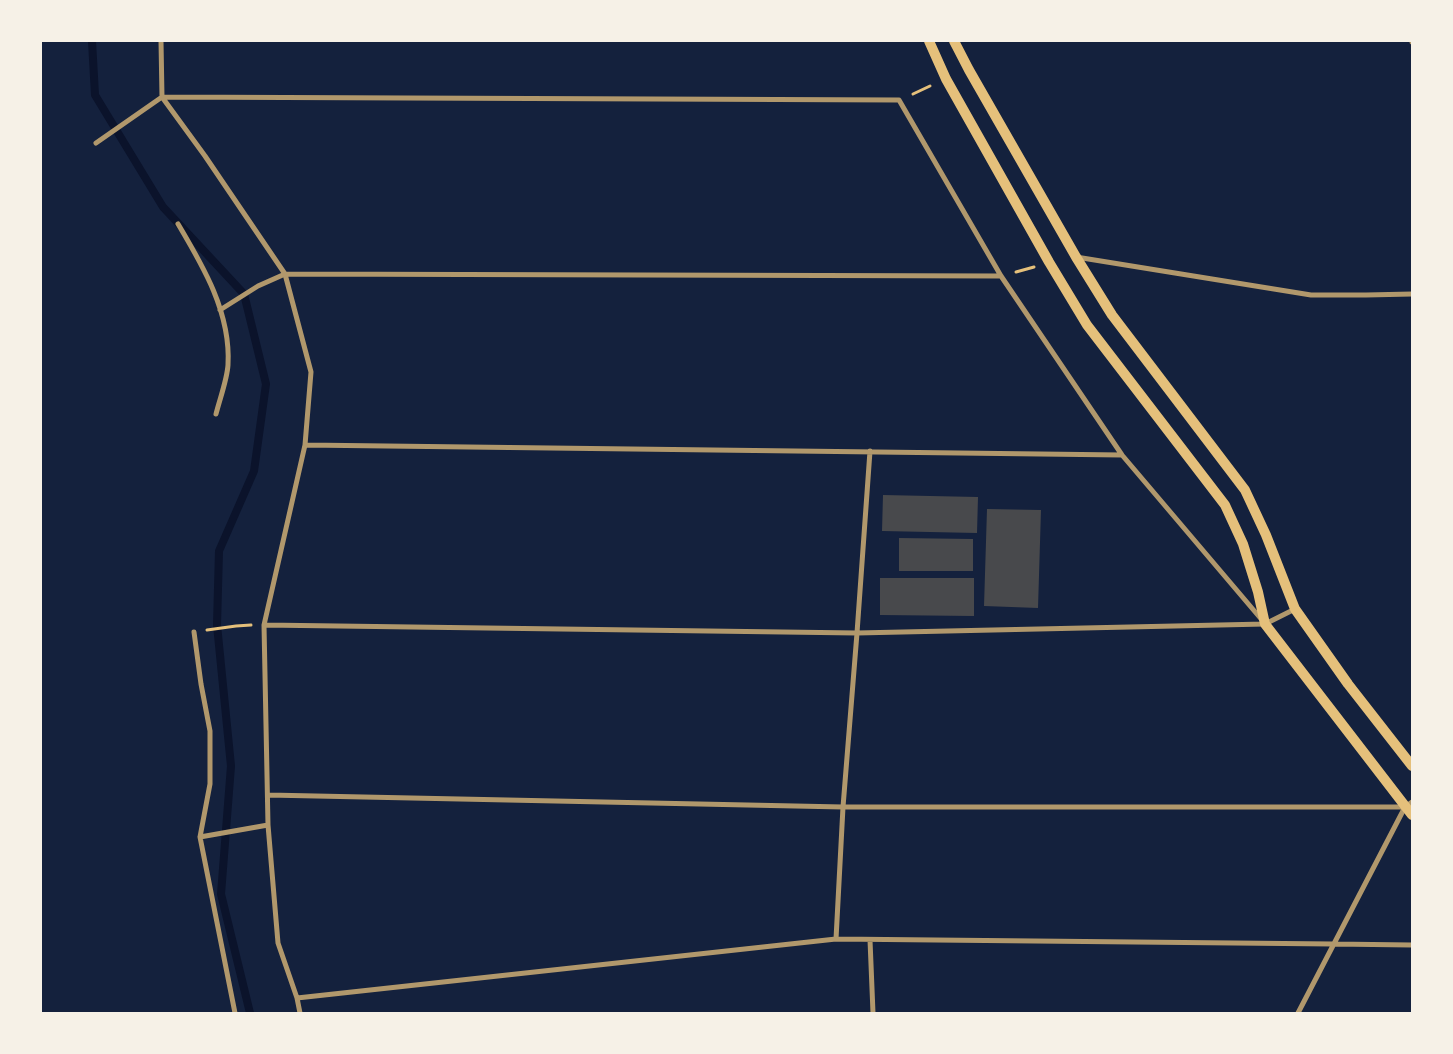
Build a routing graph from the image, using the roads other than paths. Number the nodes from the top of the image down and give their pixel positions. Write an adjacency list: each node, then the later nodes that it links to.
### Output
1 (161, 41): 4 (street)
2 (929, 41): 17 (main road)
3 (954, 41): 7 (main road)
4 (162, 97): 5 (street); 8 (street); 9 (street)
5 (96, 143)
6 (178, 224): 11 (street)
7 (1076, 257): 10 (street); 16 (main road)
8 (285, 274): 9 (street); 11 (street); 13 (street)
9 (1002, 276): 15 (street)
10 (1412, 294)
11 (220, 310): 12 (street)
12 (216, 414)
13 (305, 445): 14 (street); 18 (street)
14 (870, 451): 15 (street); 20 (street)
15 (1122, 454): 17 (street)
16 (1295, 609): 17 (street); 21 (main road)
17 (1265, 624): 20 (street); 24 (main road)
18 (264, 625): 20 (street); 22 (street)
19 (197, 631): 26 (street)
20 (857, 633): 23 (street)
21 (1412, 766)
22 (268, 795): 23 (street); 25 (street)
23 (843, 807): 24 (street); 27 (street)
24 (1409, 808): 29 (street)
25 (268, 824): 26 (street); 31 (street)
26 (201, 836): 33 (street)
27 (836, 939): 28 (street); 31 (street)
28 (870, 940): 29 (street); 34 (street)
29 (1333, 944): 30 (street); 35 (street)
30 (1412, 945)
31 (297, 998): 32 (street)
32 (298, 1012)
33 (235, 1013)
34 (873, 1013)
35 (1298, 1013)

